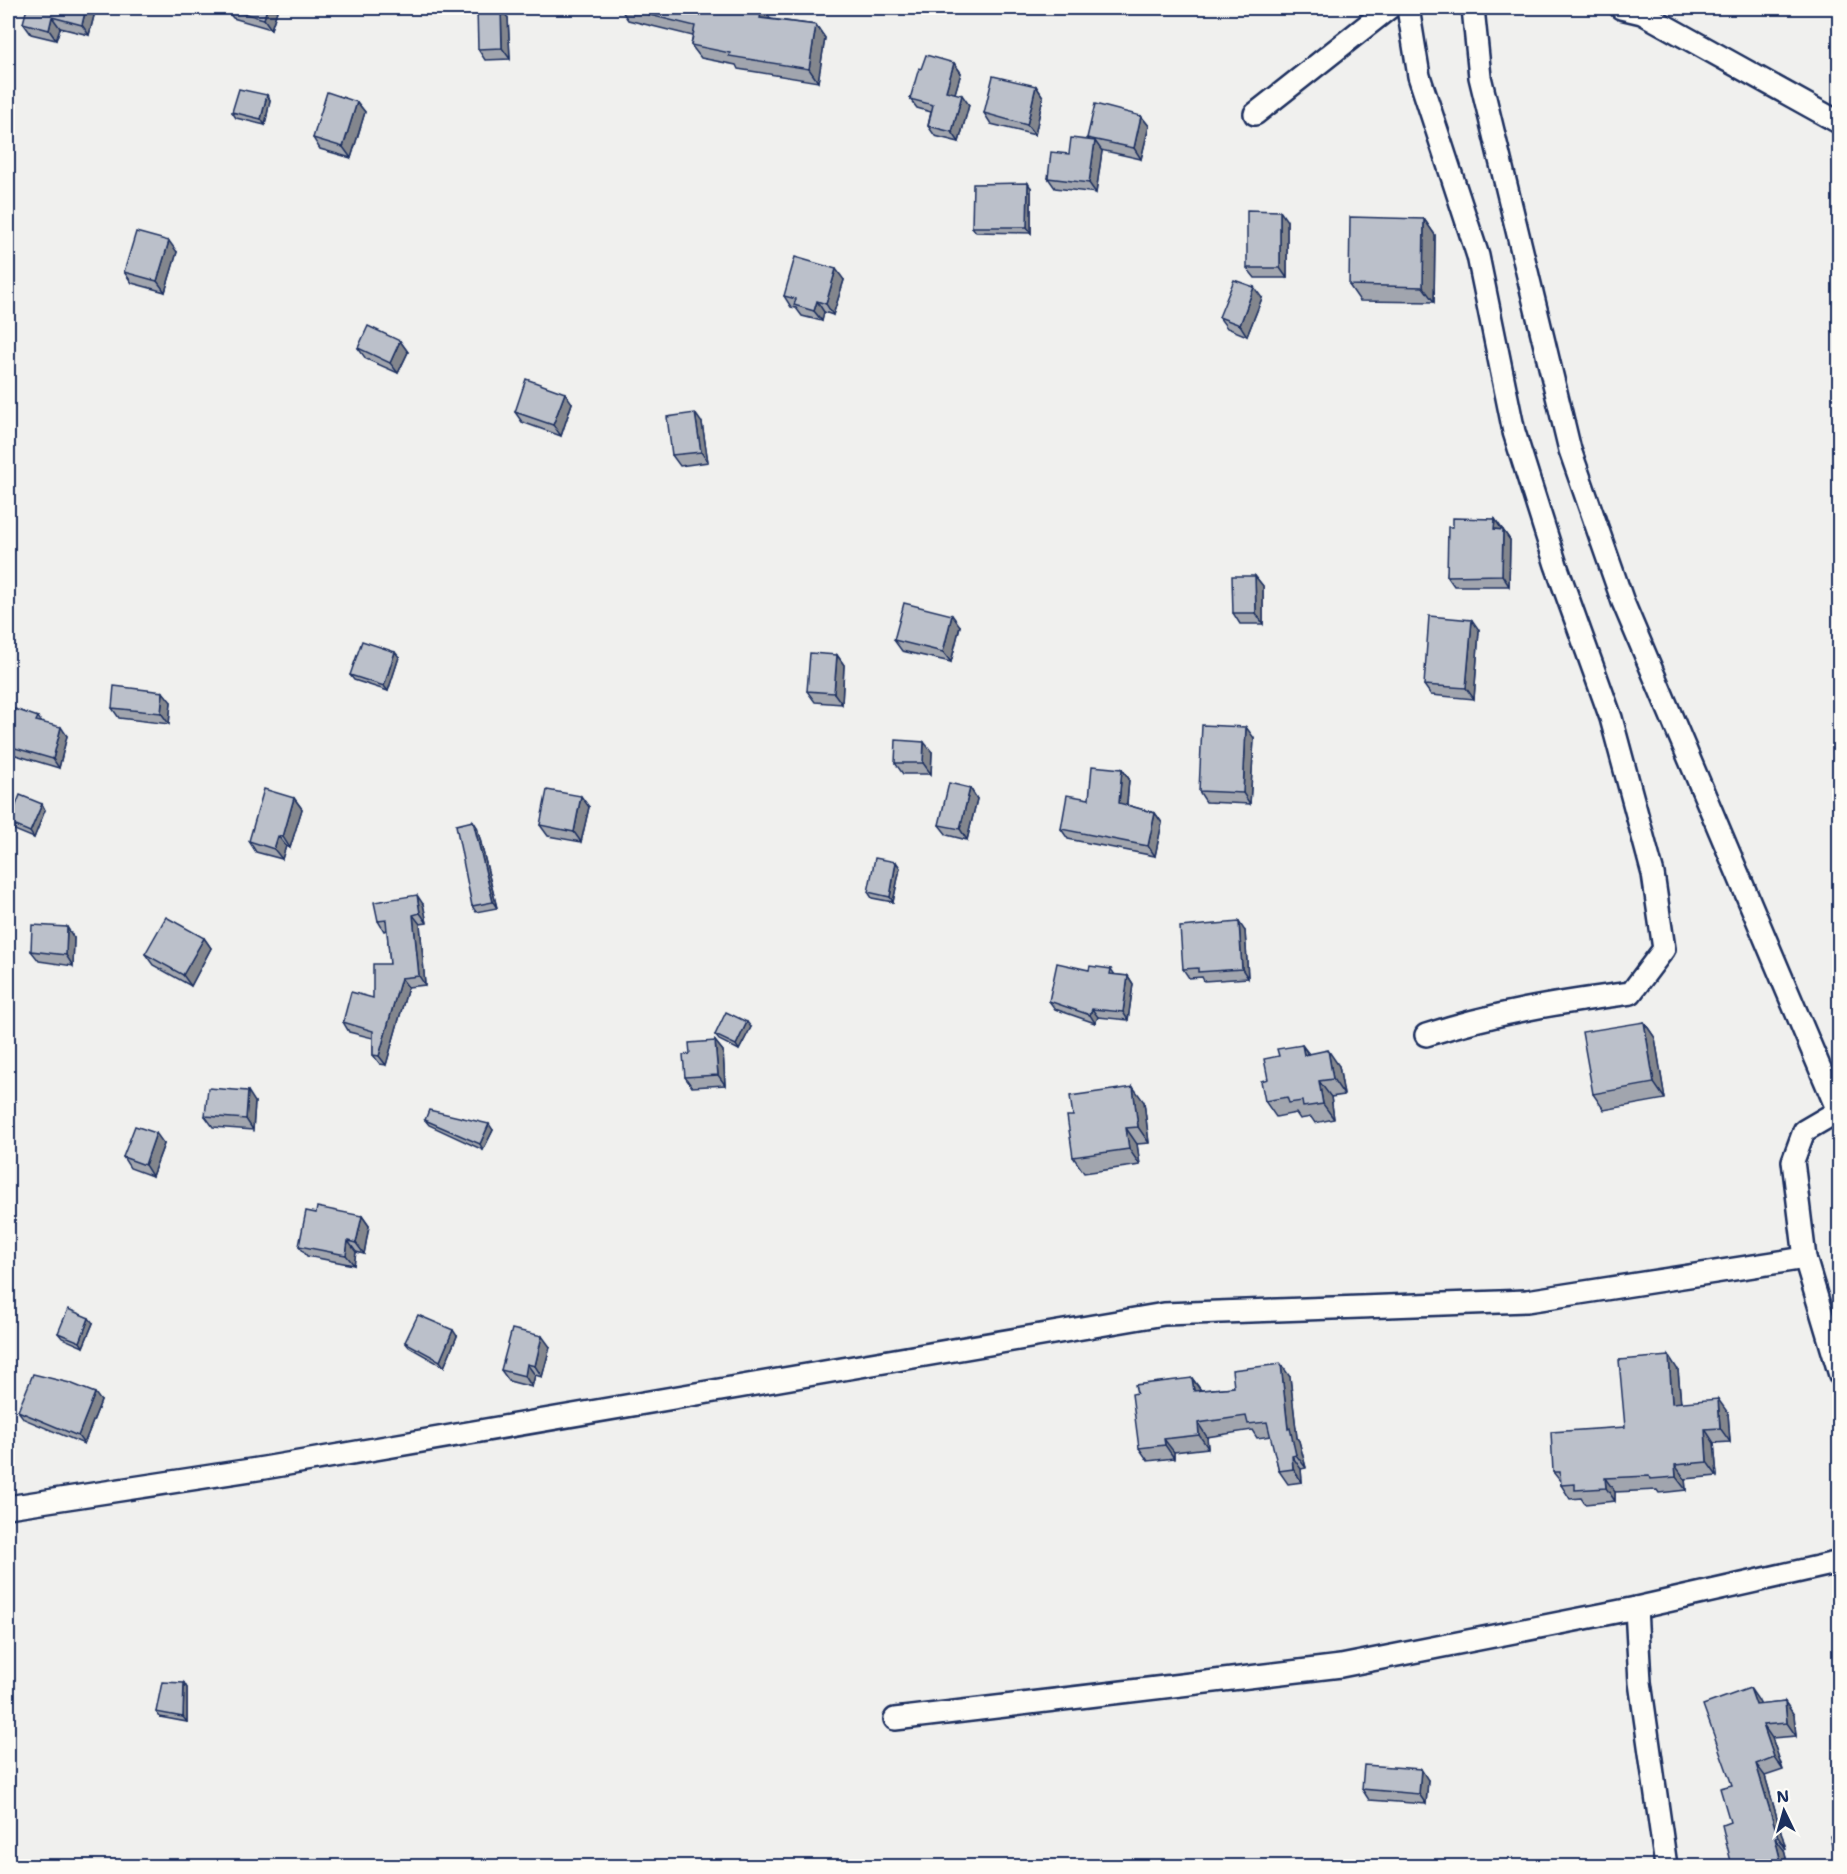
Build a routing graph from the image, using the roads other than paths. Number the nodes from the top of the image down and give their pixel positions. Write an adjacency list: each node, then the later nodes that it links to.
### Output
1 (1389, 8): 5 (street)
2 (1408, 8): 7 (street)
3 (1473, 8): 8 (street)
4 (1621, 8): 6 (street)
5 (1255, 114)
6 (1839, 123)
7 (1426, 1035)
8 (1839, 1111): 9 (street)
9 (1806, 1258): 10 (street); 11 (street)
10 (1839, 1375)
11 (8, 1506)
12 (1839, 1562): 13 (street)
13 (1636, 1608): 14 (street); 15 (street)
14 (895, 1719)
15 (1666, 1866)

